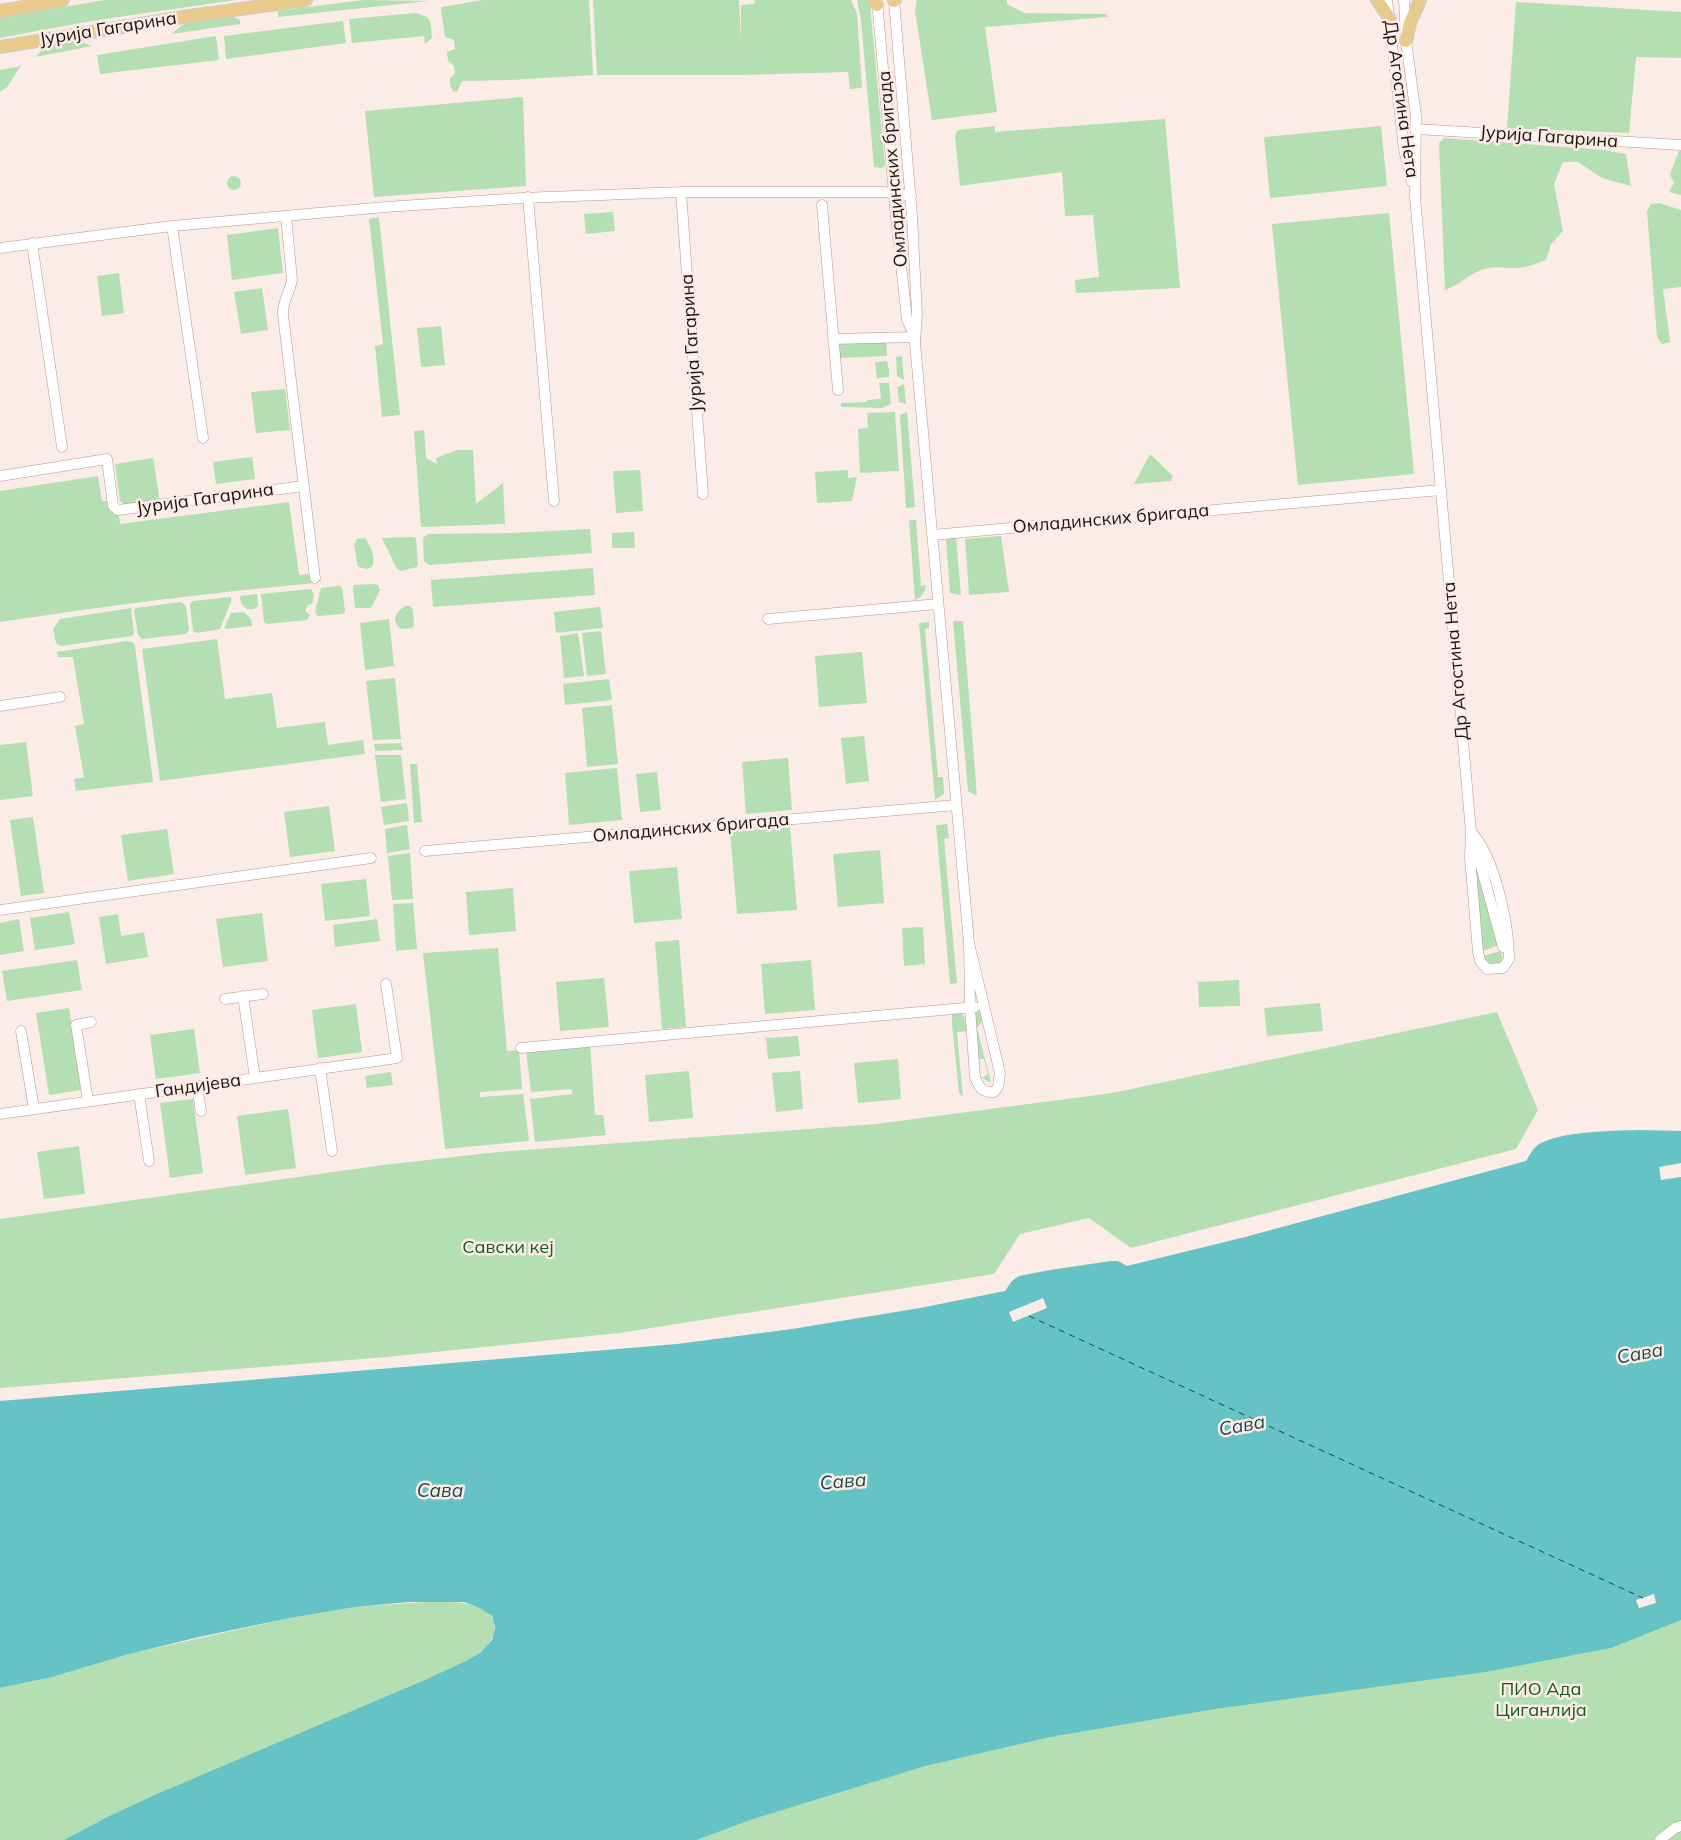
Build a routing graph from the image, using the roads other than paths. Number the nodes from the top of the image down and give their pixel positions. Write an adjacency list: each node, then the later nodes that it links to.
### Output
1 (63, 0): 9 (main road, Јурија Гагарина)
2 (306, 0): 12 (main road, Јурија Гагарина)
3 (894, 0): 17 (street, Омладинских бригада)
4 (1377, 0): 10 (main road)
5 (1387, 0): 10 (street, Др Агостина Нета)
6 (1404, 0): 11 (street, Др Агостина Нета)
7 (1420, 0): 11 (main road)
8 (876, 2): 16 (street, Омладинских бригада)
9 (0, 11)
10 (1390, 19): 19 (street, Др Агостина Нета)
11 (1406, 41): 13 (street, Др Агостина Нета)
12 (0, 46)
13 (1416, 129): 14 (street, Јурија Гагарина); 19 (street, Др Агостина Нета)
14 (1681, 145)
15 (681, 192): 16 (street); 18 (street); 33 (street, Јурија Гагарина)
16 (893, 193): 17 (street); 25 (street, Омладинских бригада)
17 (911, 196): 25 (street, Омладинских бригада)
18 (528, 197): 21 (street); 34 (street)
19 (1415, 198): 32 (street, Др Агостина Нета)
20 (822, 205): 26 (street)
21 (286, 216): 22 (street); 31 (street)
22 (172, 226): 23 (street); 28 (street)
23 (32, 243): 24 (street); 29 (street)
24 (0, 248)
25 (915, 337): 26 (street); 35 (street, Омладинских бригада)
26 (834, 339): 27 (street)
27 (838, 390)
28 (203, 438)
29 (62, 447)
30 (0, 476): 31 (street, Јурија Гагарина)
31 (304, 486): 36 (street)
32 (1441, 490): 35 (street, Омладинских бригада); 42 (street, Др Агостина Нета)
33 (704, 494)
34 (554, 502)
35 (932, 535): 37 (street, Омладинских бригада)
36 (315, 578)
37 (938, 604): 38 (street); 41 (street, Омладинских бригада)
38 (768, 619)
39 (60, 697): 40 (street)
40 (0, 706)
41 (956, 805): 43 (street, Омладинских бригада); 46 (street, Омладинских бригада)
42 (1471, 832): 42 (street, Др Агостина Нета)
43 (425, 851)
44 (371, 858): 45 (street)
45 (0, 910)
46 (969, 942): 51 (street, Омладинских бригада); 52 (street, Омладинских бригада)
47 (386, 984): 56 (street, Гандијева)
48 (263, 994): 49 (street)
49 (244, 996): 50 (street); 57 (street)
50 (225, 999)
51 (984, 1006): 52 (street); 52 (street, Омладинских бригада)
52 (970, 1007): 55 (street)
53 (91, 1022): 60 (street)
54 (21, 1031): 61 (street)
55 (521, 1048)
56 (320, 1068): 57 (street, Гандијева); 64 (street)
57 (256, 1078): 58 (street, Гандијева)
58 (197, 1086): 59 (street, Гандијева); 62 (street)
59 (139, 1094): 60 (street, Гандијева); 65 (street)
60 (88, 1101): 61 (street, Гандијева)
61 (34, 1109): 63 (street, Гандијева)
62 (201, 1110)
63 (0, 1114)
64 (332, 1151)
65 (149, 1161)
66 (1681, 1826): 67 (street)
67 (1660, 1840)

